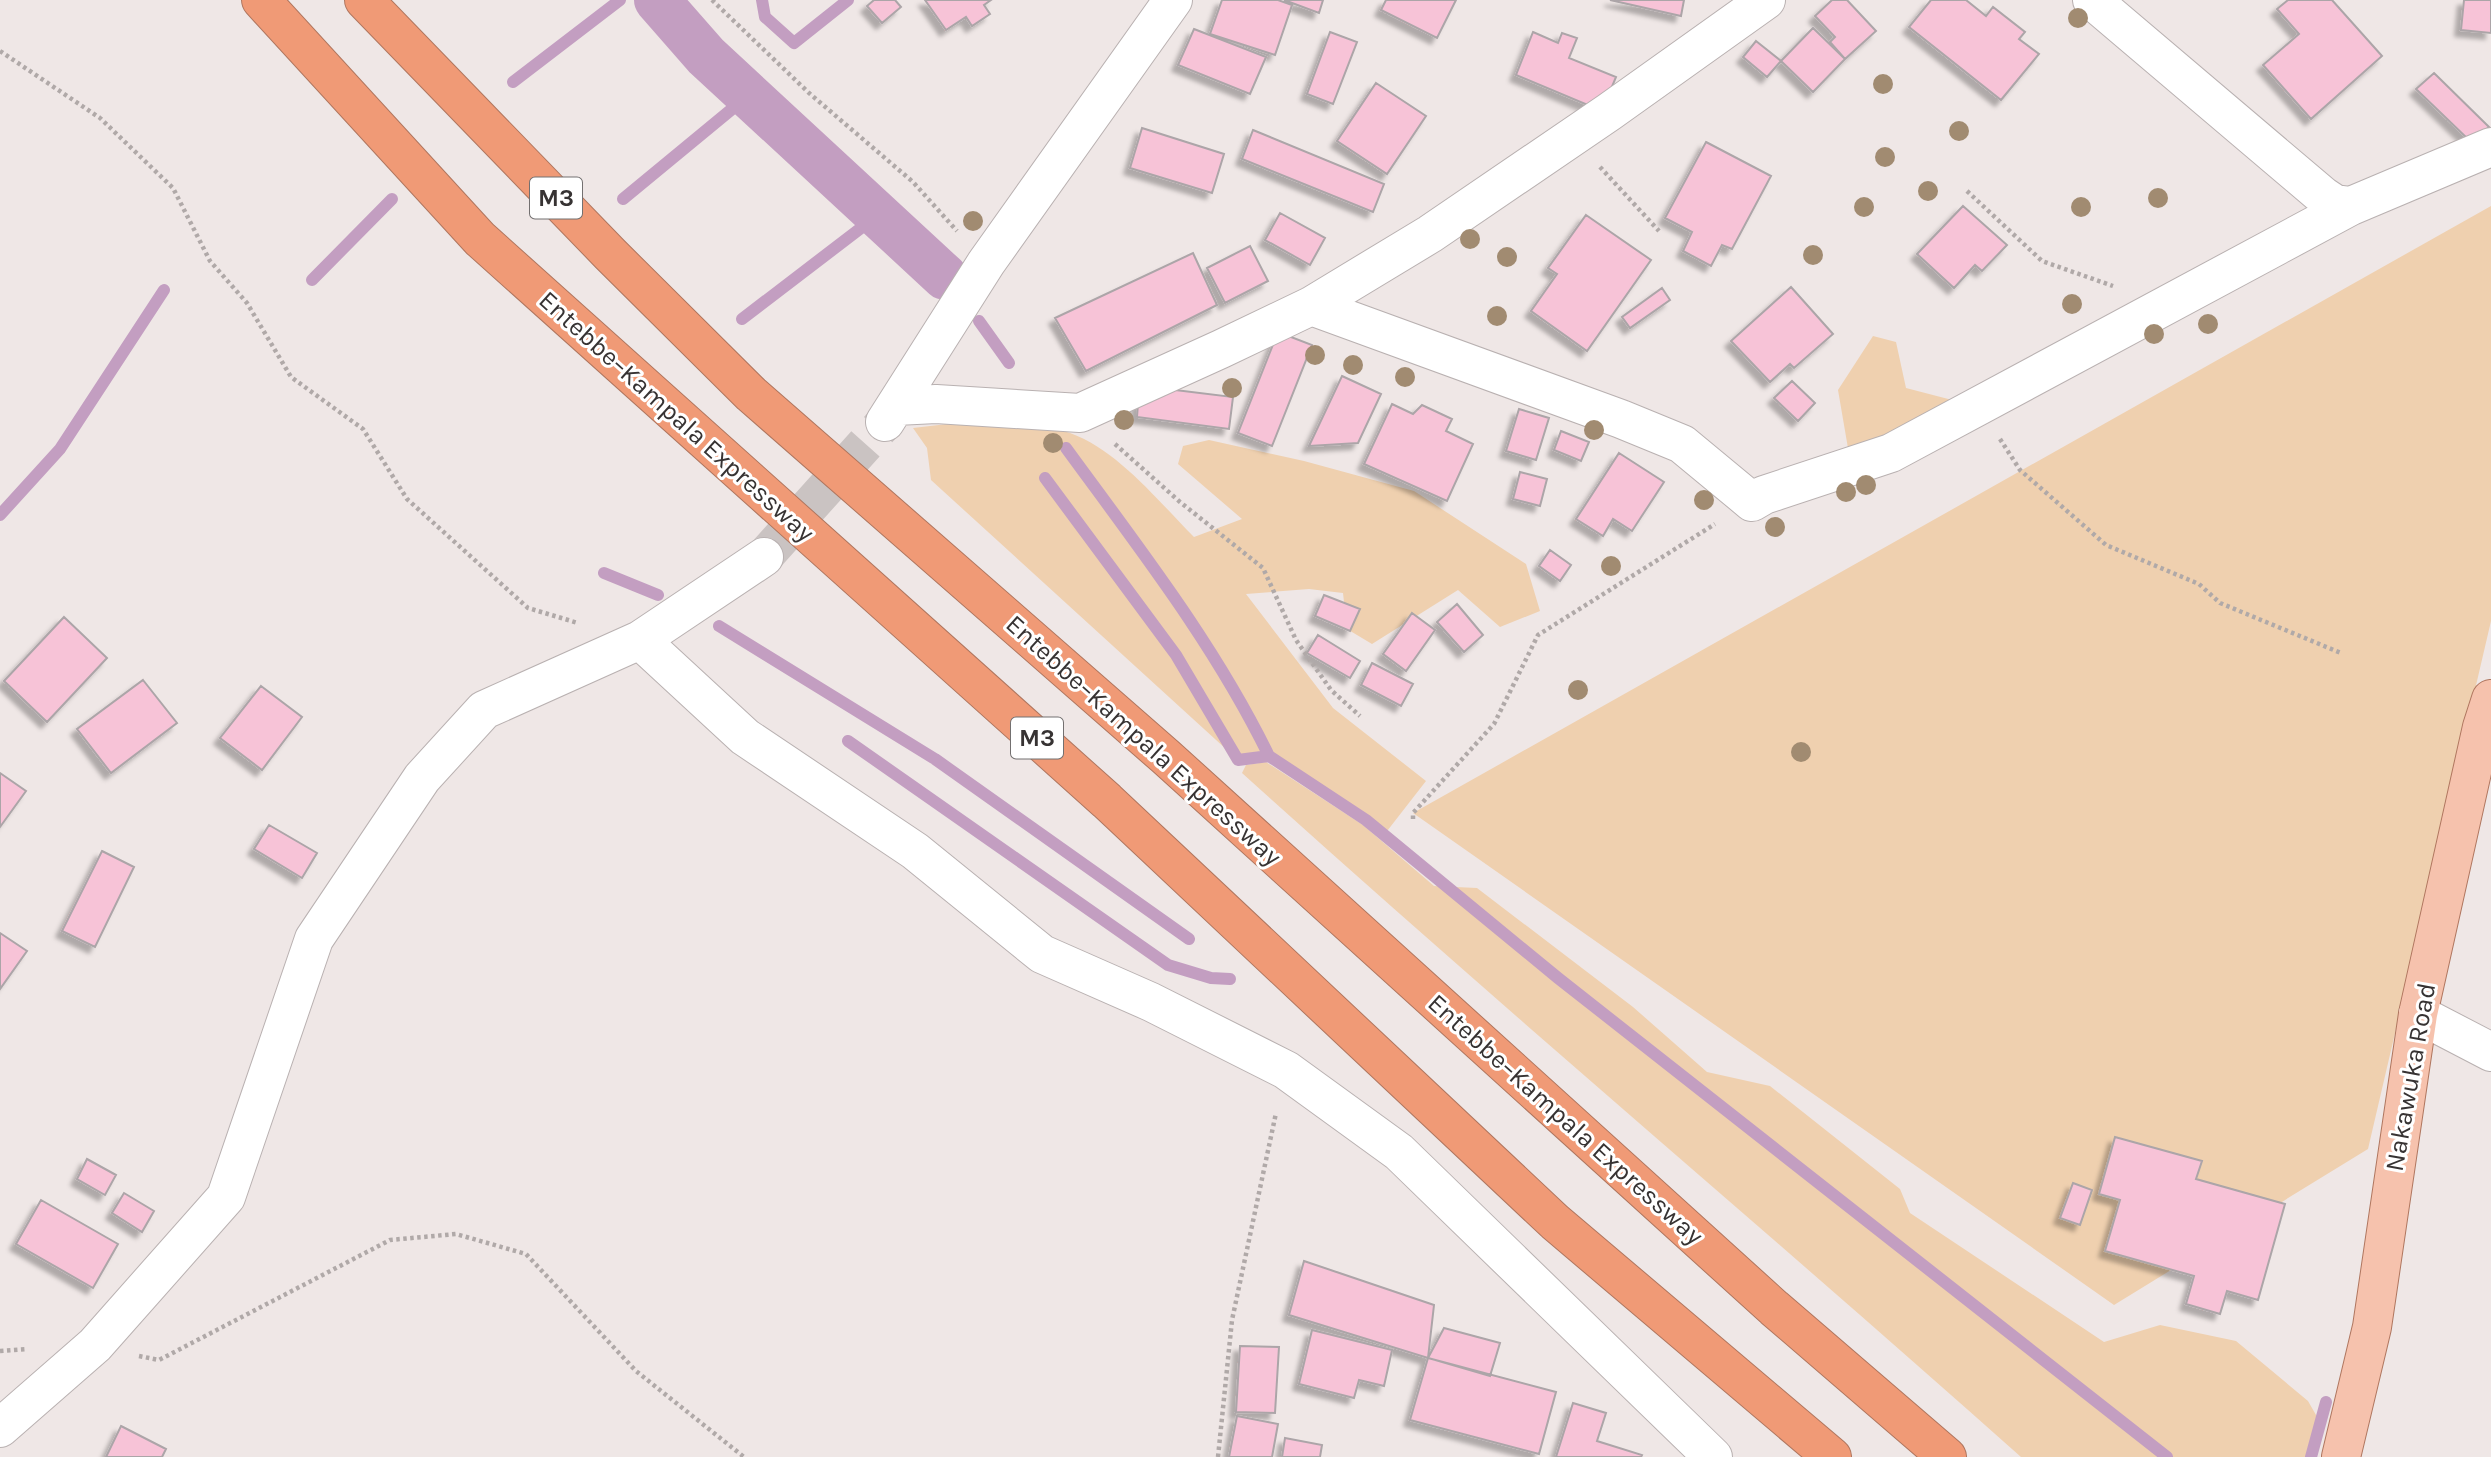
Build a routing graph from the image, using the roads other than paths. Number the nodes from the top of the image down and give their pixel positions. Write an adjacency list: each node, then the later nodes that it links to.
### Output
1 (261, 0): 16 (highway, Entebbe–Kampala Expressway / M3)
2 (364, 0): 17 (highway, Entebbe–Kampala Expressway / M3)
3 (1174, 0): 8 (street)
4 (1766, 0): 8 (street)
5 (2092, 0): 7 (street)
6 (2491, 147): 7 (street)
7 (2351, 206): 8 (street)
8 (1311, 306)
9 (764, 557): 10 (street)
10 (640, 640): 14 (street); 15 (street)
11 (2491, 699): 12 (main road, Nakawuka Road)
12 (2418, 1014): 13 (street); 18 (main road, Nakawuka Road)
13 (2491, 1052)
14 (0, 1428)
15 (1713, 1457)
16 (1832, 1457)
17 (1947, 1457)
18 (2341, 1457)

